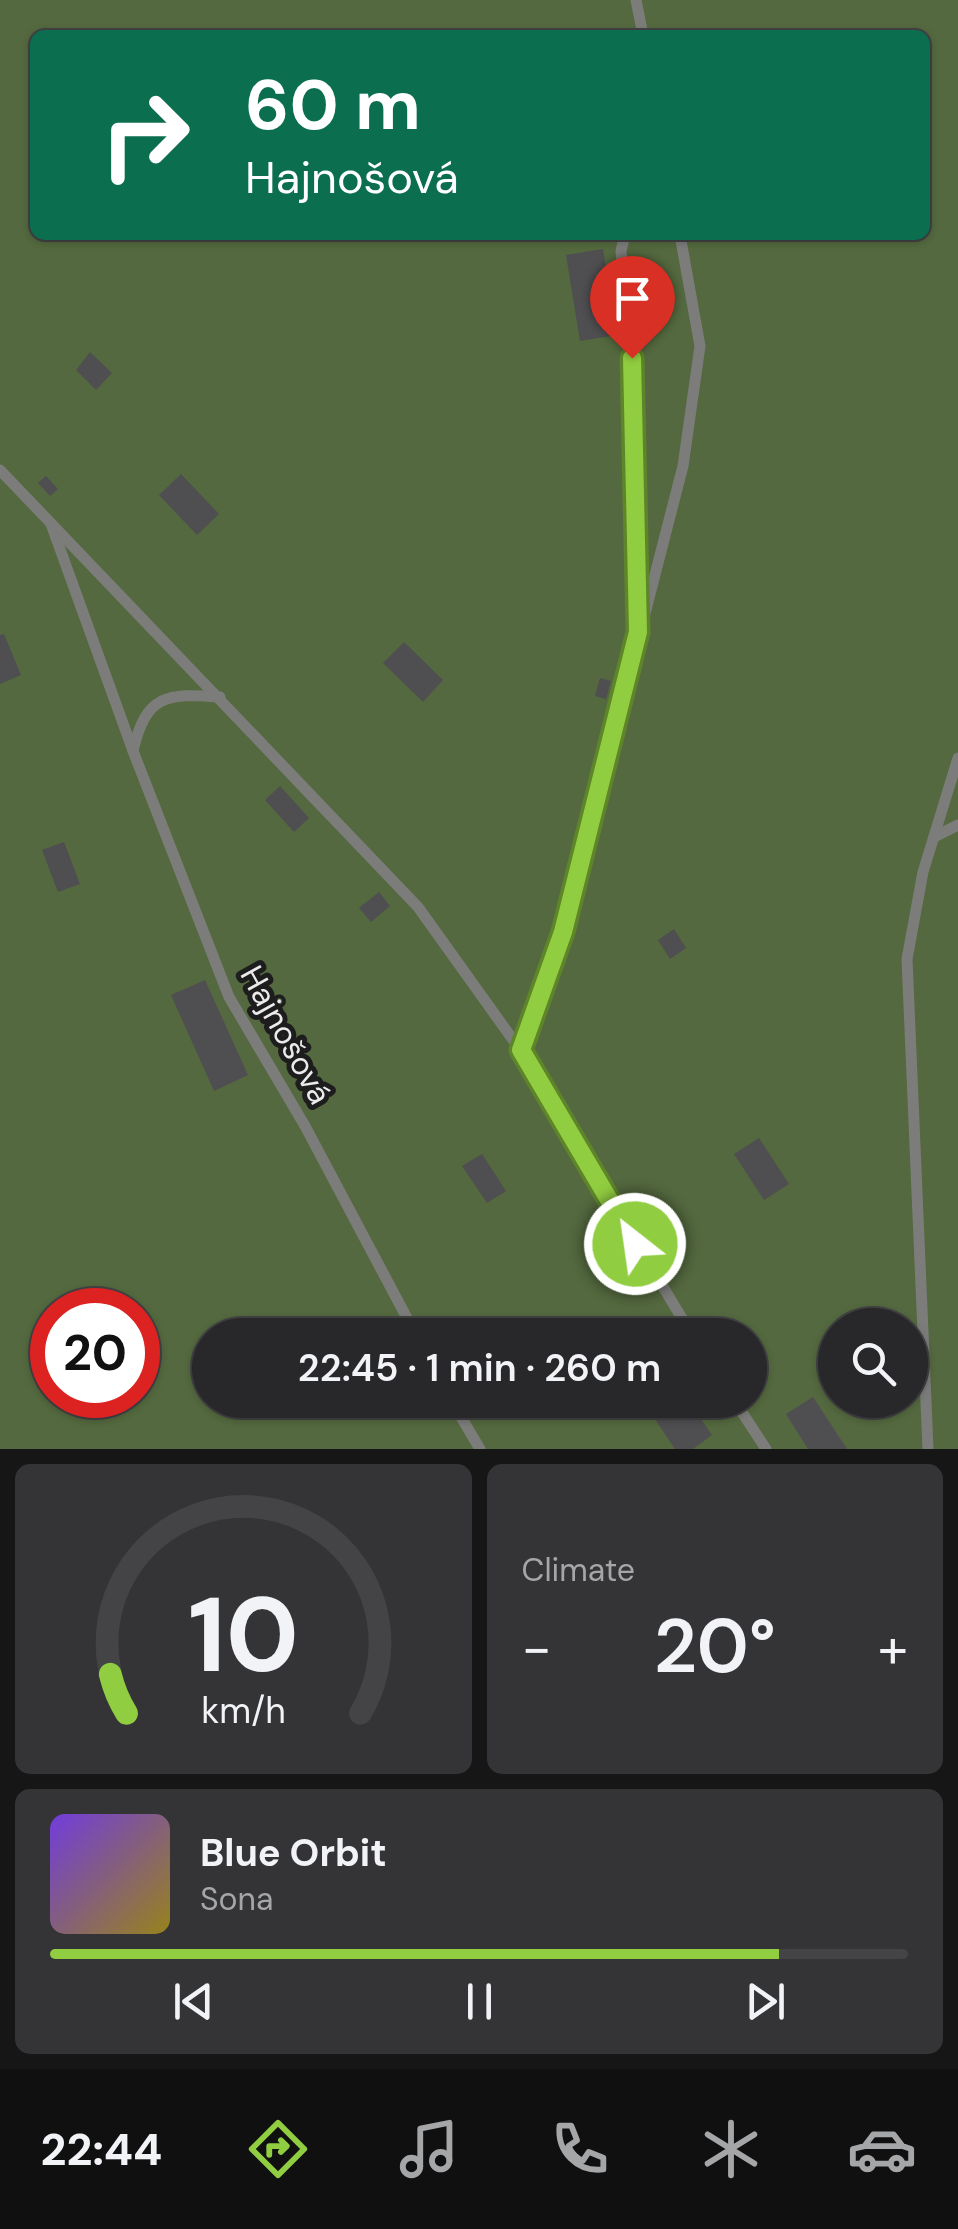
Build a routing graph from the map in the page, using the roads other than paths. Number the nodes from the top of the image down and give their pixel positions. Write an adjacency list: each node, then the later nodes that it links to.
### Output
1 (636, 0): 2 (lane)
2 (642, 30)
3 (624, 240): 7 (lane)
4 (681, 240): 7 (lane)
5 (0, 470): 6 (lane, Hajnošová)
6 (50, 520): 8 (lane, Hajnošová); 9 (lane, Hajnošová)
7 (638, 632): 13 (lane)
8 (221, 697): 9 (lane); 13 (lane, Hajnošová)
9 (134, 751): 14 (lane, Hajnošová)
10 (958, 758): 12 (lane)
11 (958, 825): 12 (lane)
12 (934, 837): 20 (lane)
13 (521, 1050): 15 (lane, Hajnošová)
14 (407, 1318)
15 (682, 1318)
16 (462, 1418): 18 (lane)
17 (746, 1418): 19 (lane)
18 (480, 1449)
19 (766, 1449)
20 (928, 1449)

